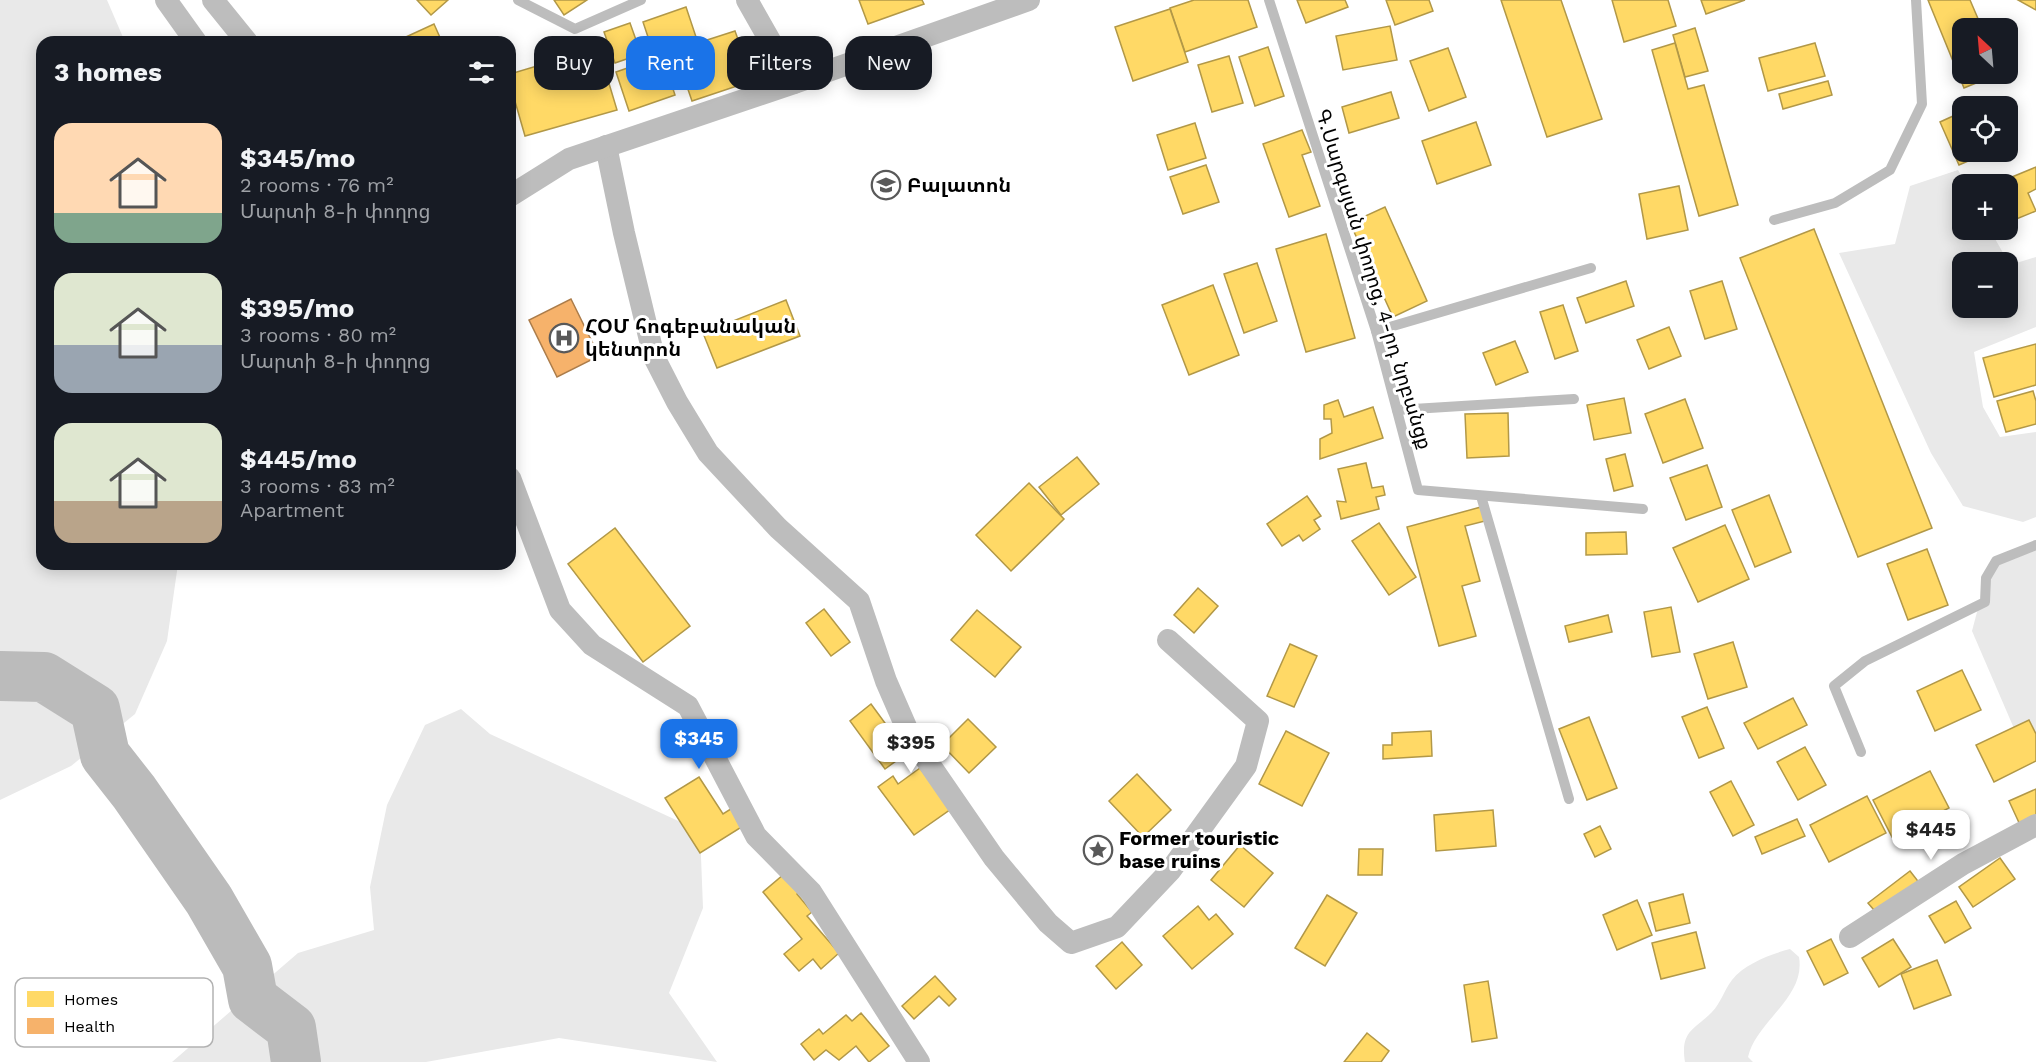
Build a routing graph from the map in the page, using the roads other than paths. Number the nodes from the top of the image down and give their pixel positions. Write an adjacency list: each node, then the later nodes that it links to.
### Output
1 (166, 0): 9 (street)
2 (213, 0): 10 (street)
3 (518, 0): 4 (lane)
4 (641, 0)
5 (747, 0): 11 (street)
6 (1029, 0): 12 (street)
7 (1269, 0): 18 (lane, Գ.Սարգսյան փողոց, 4-րդ նրբանցք)
8 (1916, 0): 16 (lane)
9 (192, 36)
10 (242, 36)
11 (767, 36)
12 (833, 69)
13 (773, 90): 14 (street)
14 (606, 146): 15 (street); 25 (street)
15 (516, 190)
16 (1774, 220)
17 (1591, 268): 18 (lane)
18 (1376, 331): 20 (lane, Գ.Սարգսյան փողոց, 4-րդ նրբանցք)
19 (1574, 399): 20 (lane)
20 (1397, 410): 22 (lane, Գ.Սարգսյան փողոց, 4-րդ նրբանցք)
21 (516, 494): 30 (street)
22 (1481, 496): 23 (lane, Գ.Սարգսյան փողոց, 4-րդ նրբանցք); 27 (lane)
23 (1643, 509)
24 (2036, 545): 26 (lane)
25 (1168, 640)
26 (1861, 752)
27 (1569, 799)
28 (2036, 825): 29 (street)
29 (1850, 937)
30 (919, 1062)

